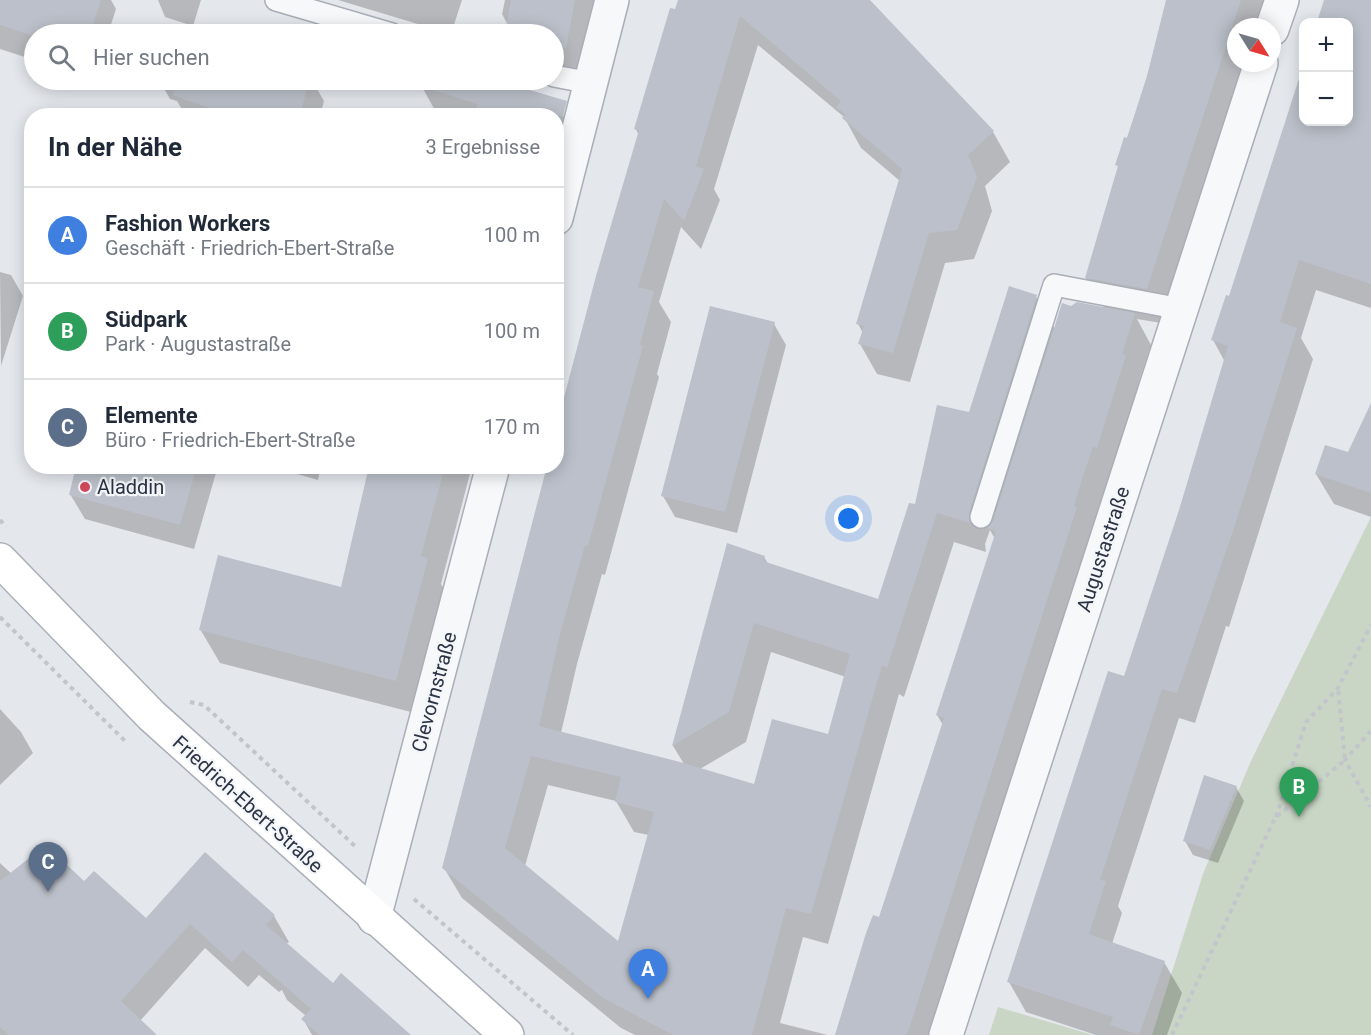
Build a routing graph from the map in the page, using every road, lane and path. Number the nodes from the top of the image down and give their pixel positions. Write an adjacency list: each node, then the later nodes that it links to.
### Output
1 (276, 0): 5 (lane)
2 (612, 0): 8 (street)
3 (1282, 0): 4 (street)
4 (1276, 18)
5 (358, 24)
6 (1258, 72): 10 (street, Augustastraße)
7 (564, 78): 8 (lane)
8 (591, 83): 9 (street)
9 (564, 187)
10 (1181, 309): 12 (lane); 26 (street, Augustastraße)
11 (491, 474): 22 (street, Clevornstraße)
12 (981, 517)
13 (0, 520): 14 (path)
14 (7, 548): 23 (street, Friedrich-Ebert-Straße)
15 (1371, 625): 16 (path)
16 (1338, 688): 19 (path); 21 (path)
17 (186, 701): 22 (path)
18 (1371, 731): 19 (path)
19 (1345, 760): 20 (path); 21 (path)
20 (1371, 807)
21 (1275, 818): 27 (path)
22 (386, 875): 23 (street, Clevornstraße); 25 (path)
23 (374, 918): 24 (street, Friedrich-Ebert-Straße)
24 (507, 1035)
25 (573, 1035)
26 (946, 1035)
27 (1172, 1035)

